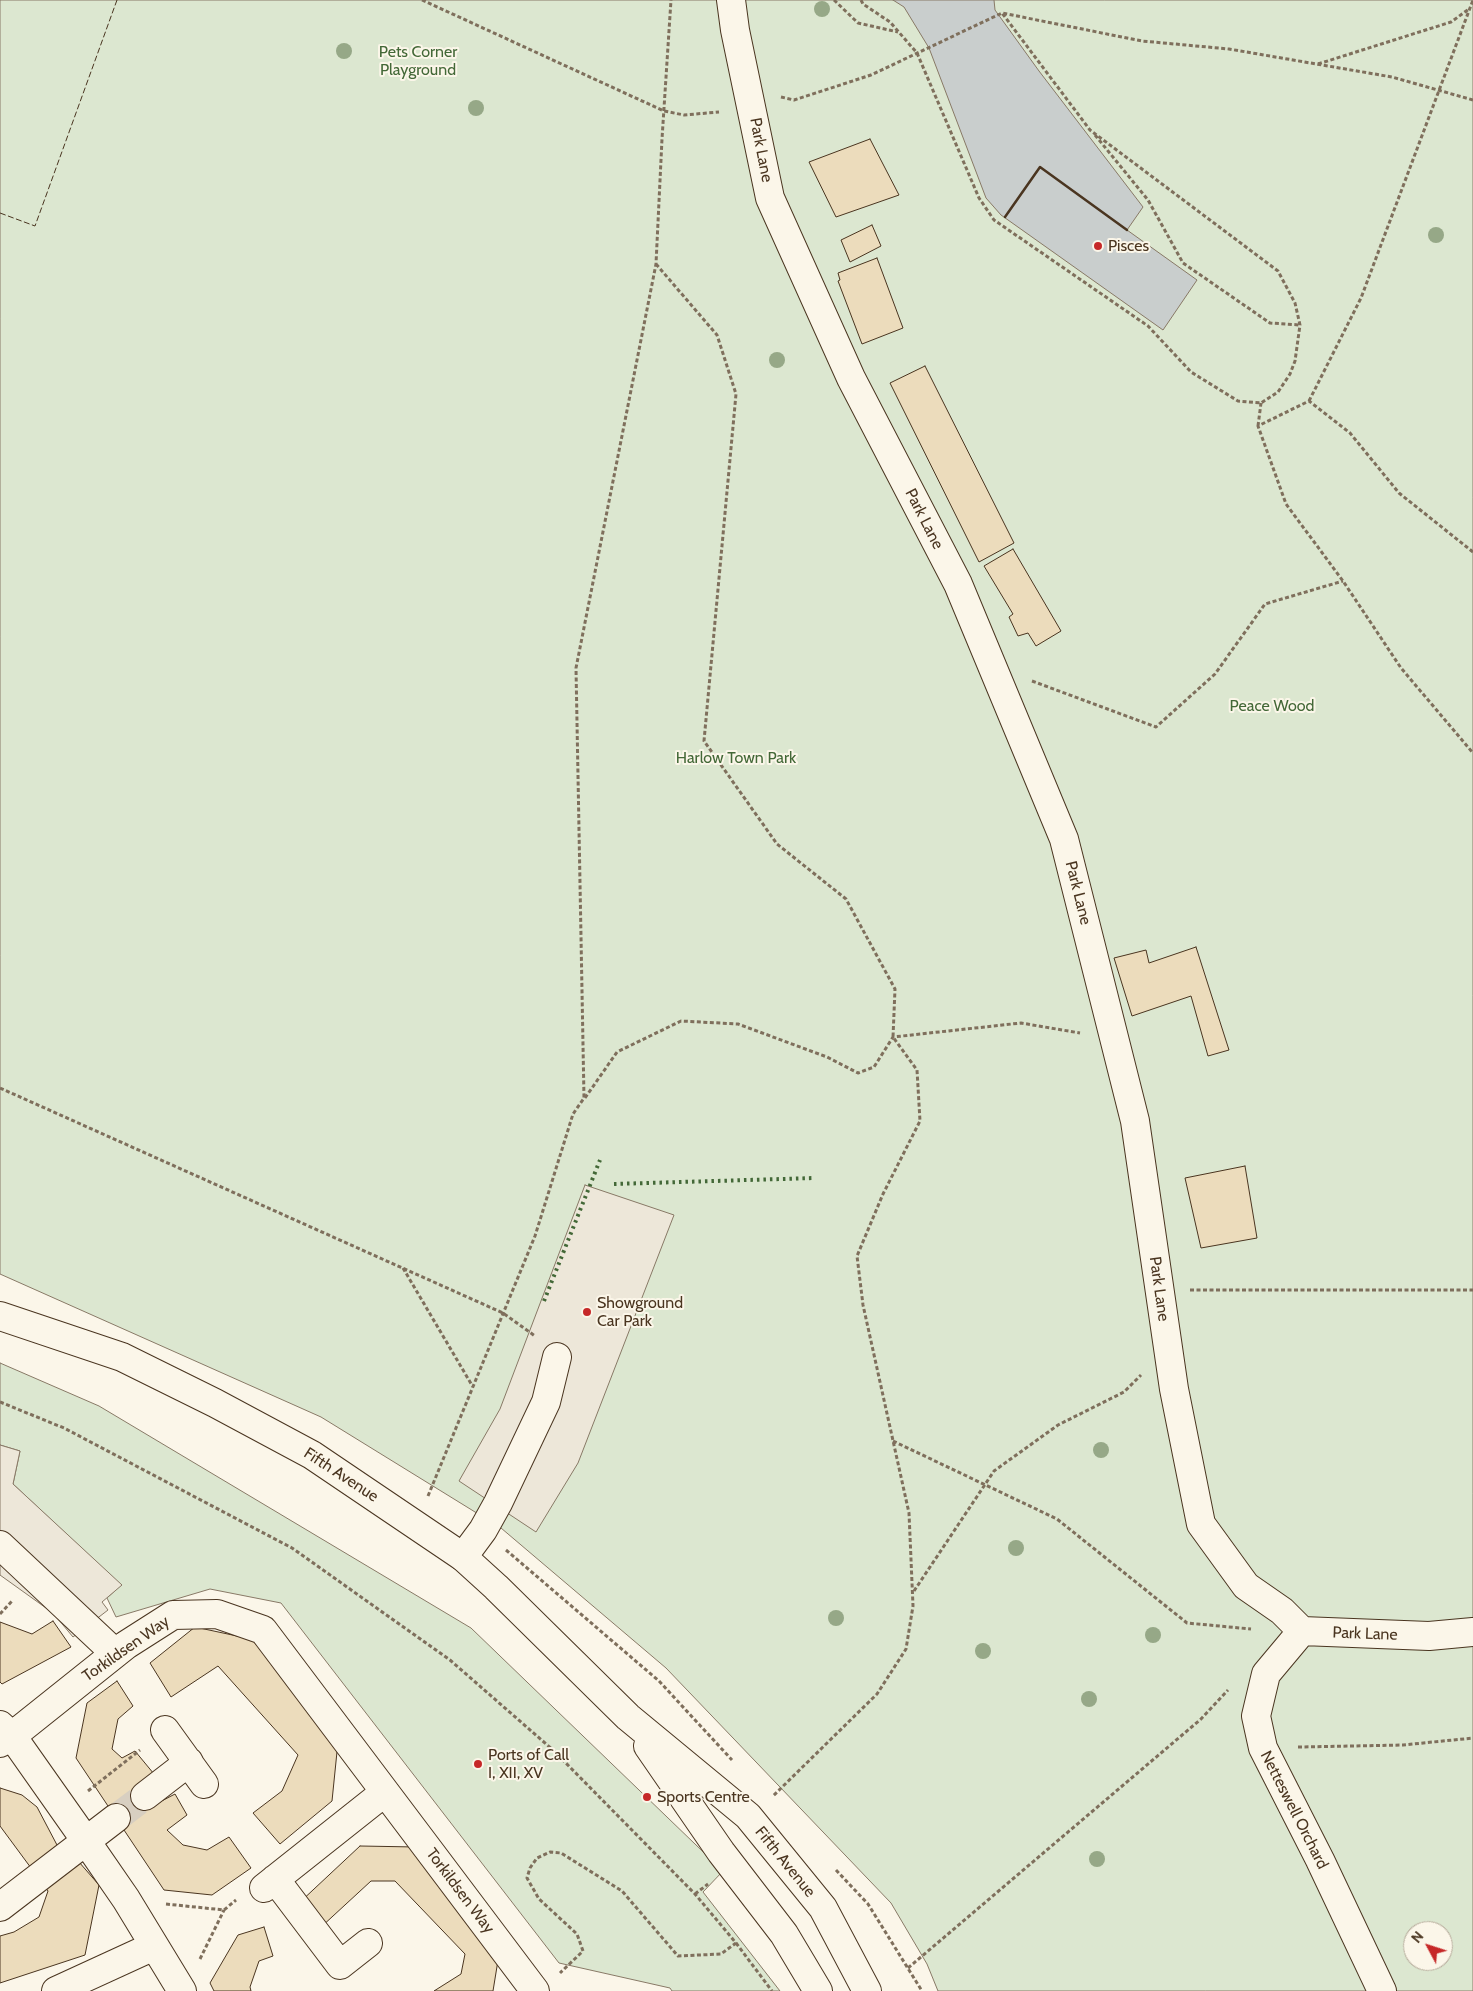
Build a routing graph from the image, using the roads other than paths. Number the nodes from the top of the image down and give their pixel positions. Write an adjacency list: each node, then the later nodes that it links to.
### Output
1 (731, 0): 6 (street, Park Lane)
2 (0, 1316): 5 (street, Fifth Avenue)
3 (557, 1357): 5 (street)
4 (0, 1545): 8 (street)
5 (463, 1556): 9 (street, Fifth Avenue)
6 (1302, 1631): 7 (street, Park Lane); 26 (street, Netteswell Orchard)
7 (1473, 1632)
8 (115, 1653): 11 (street, Torkildsen Way); 14 (street, Torkildsen Way)
9 (628, 1716): 24 (street, Fifth Avenue); 25 (street, Fifth Avenue)
10 (165, 1730): 12 (street)
11 (4, 1735): 17 (street, Torkildsen Way)
12 (189, 1762): 13 (street); 15 (street)
13 (204, 1784)
14 (385, 1792): 19 (street); 21 (street, Torkildsen Way)
15 (145, 1796)
16 (116, 1818): 17 (street)
17 (86, 1841): 18 (street); 20 (street, Torkildsen Way)
18 (0, 1907)
19 (368, 1943)
20 (154, 1946): 22 (street); 23 (street, Torkildsen Way)
21 (545, 1984)
22 (56, 1991)
23 (182, 1991)
24 (818, 1991)
25 (867, 1991)
26 (1382, 1991)

